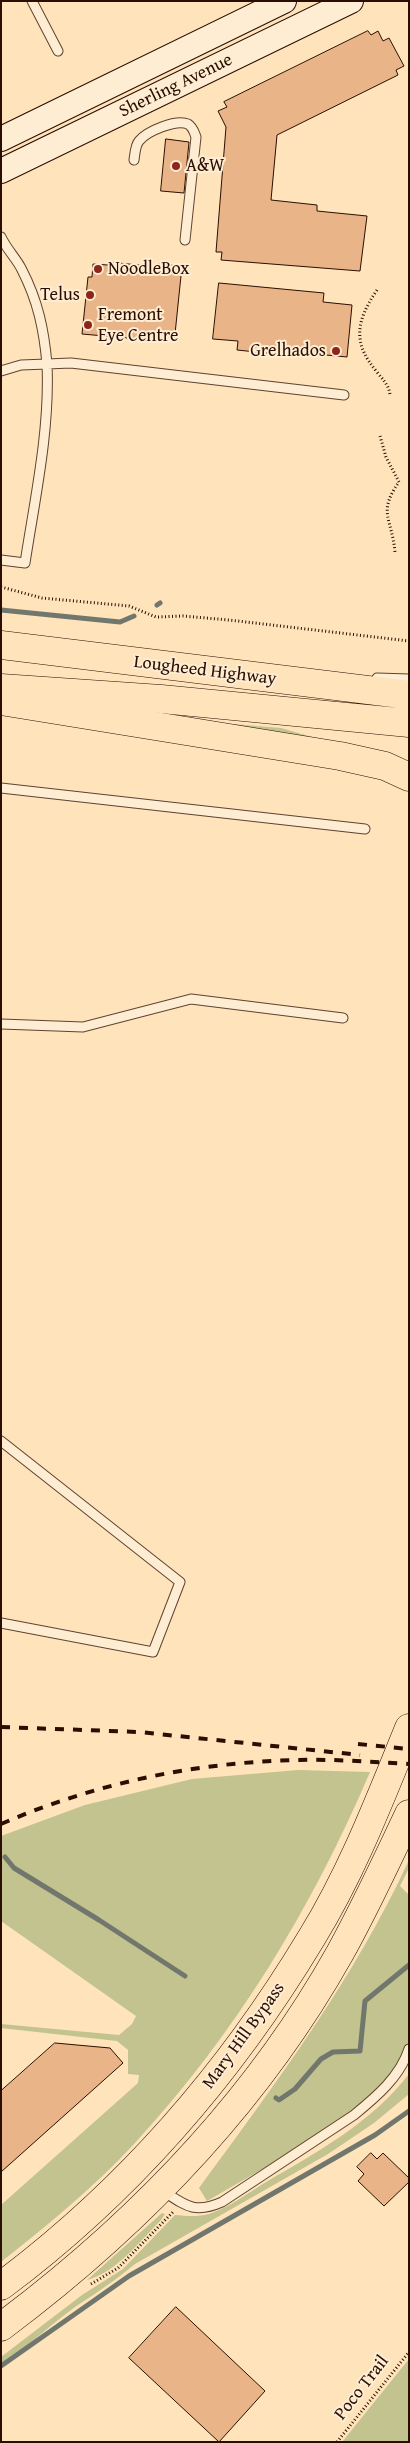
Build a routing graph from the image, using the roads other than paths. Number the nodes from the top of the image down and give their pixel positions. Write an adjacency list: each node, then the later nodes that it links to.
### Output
1 (32, 1): 4 (lane)
2 (284, 1): 5 (main road, Sherling Avenue)
3 (351, 1): 7 (main road, Sherling Avenue)
4 (58, 51)
5 (1, 139)
6 (134, 160): 9 (lane)
7 (1, 171)
8 (1, 238): 10 (lane)
9 (185, 240)
10 (47, 364): 11 (lane); 12 (lane); 13 (lane)
11 (1, 371)
12 (344, 395)
13 (1, 560)
14 (1, 645): 15 (main road, Lougheed Highway)
15 (114, 659): 16 (main road); 18 (main road, Lougheed Highway)
16 (409, 679)
17 (1, 688): 20 (main road, Lougheed Highway)
18 (409, 696)
19 (1, 701): 21 (main road)
20 (409, 722)
21 (409, 777)
22 (1, 788): 23 (lane)
23 (365, 829)
24 (343, 1018): 25 (lane)
25 (1, 1024)
26 (1, 1441): 27 (lane)
27 (1, 1623)
28 (409, 1728): 32 (main road, Mary Hill Bypass)
29 (409, 1814): 31 (main road, Mary Hill Bypass)
30 (409, 2049): 31 (lane)
31 (160, 2190): 33 (main road, Mary Hill Bypass)
32 (1, 2286)
33 (1, 2327)

